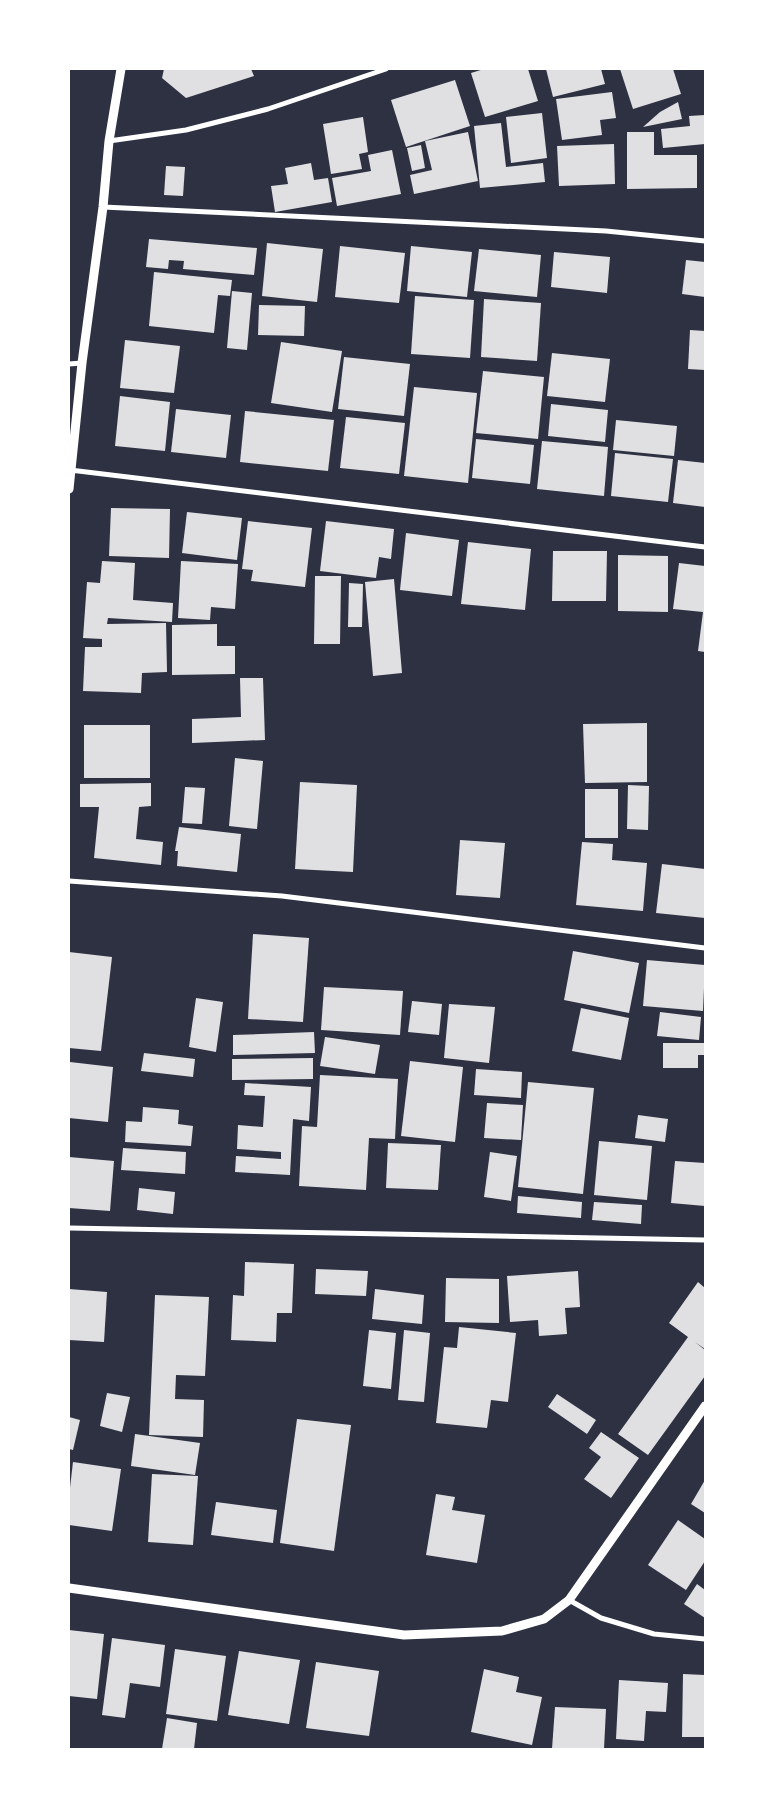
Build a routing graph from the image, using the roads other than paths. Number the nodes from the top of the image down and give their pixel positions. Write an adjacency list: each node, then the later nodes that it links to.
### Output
1 (121, 69): 3 (street)
2 (386, 69): 3 (street)
3 (109, 141): 4 (street)
4 (103, 207): 5 (street); 6 (street)
5 (705, 241)
6 (82, 363): 7 (street); 8 (street)
7 (69, 364)
8 (70, 470): 9 (street); 10 (street)
9 (69, 489)
10 (705, 547)
11 (69, 881): 12 (street)
12 (705, 948)
13 (69, 1228): 14 (street)
14 (705, 1240)
15 (705, 1406): 17 (street)
16 (69, 1588): 17 (street)
17 (569, 1600): 18 (street)
18 (705, 1639)

